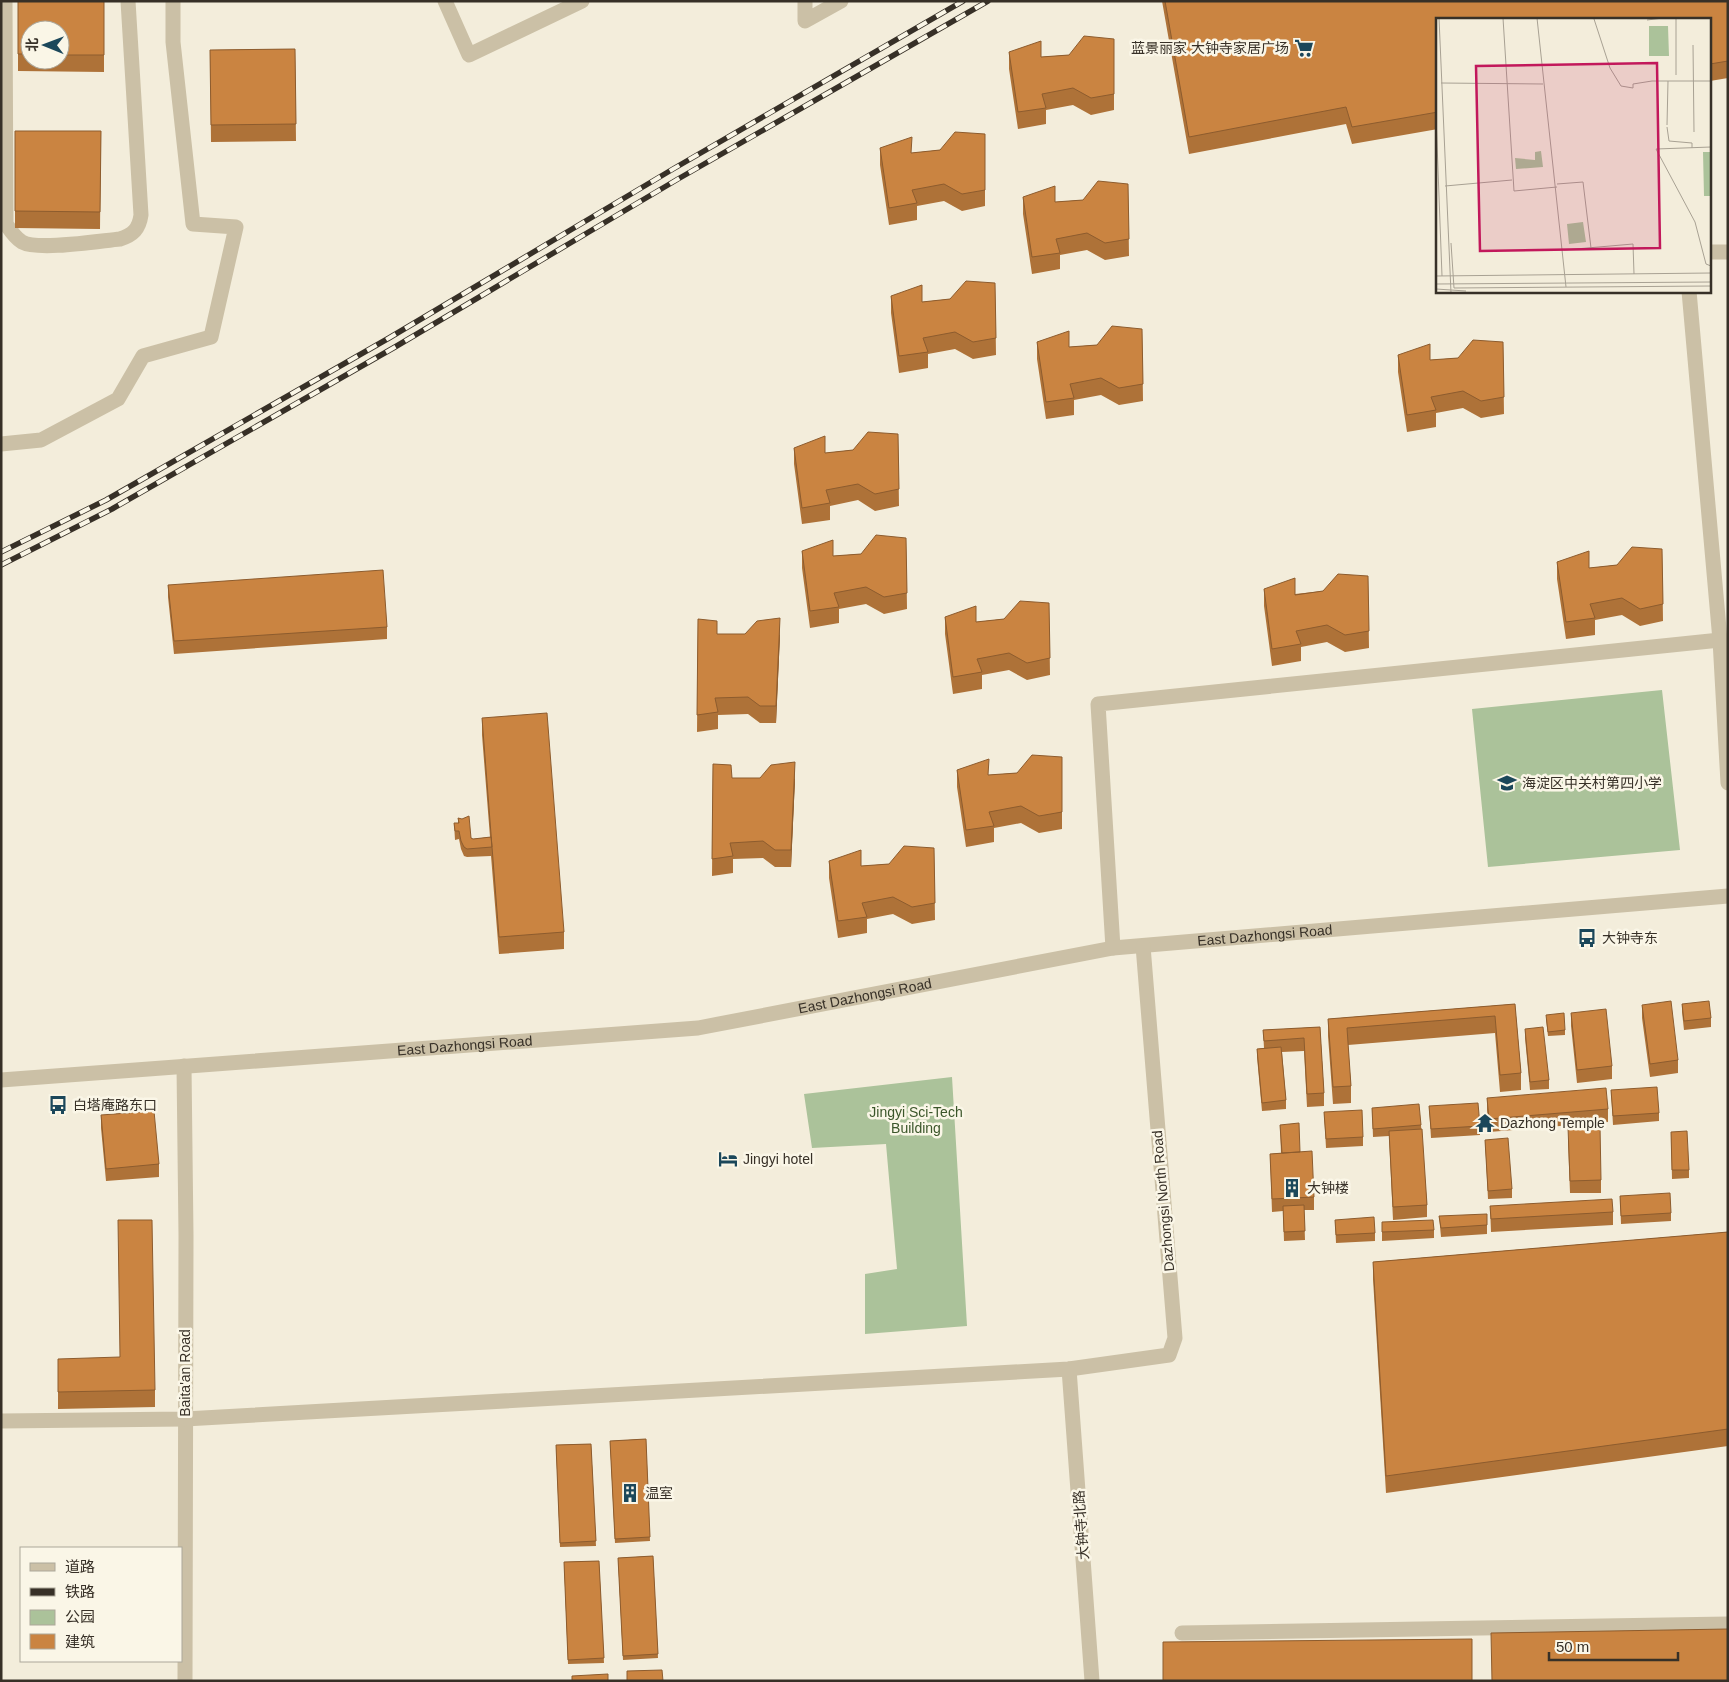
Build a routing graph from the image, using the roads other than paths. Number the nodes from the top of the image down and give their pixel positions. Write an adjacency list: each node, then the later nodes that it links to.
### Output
1 (5, 1): 2 (street)
2 (128, 1)
3 (173, 1): 11 (street)
4 (445, 1): 5 (street)
5 (582, 1)
6 (805, 1): 7 (street)
7 (841, 1)
8 (1712, 252): 9 (street)
9 (1728, 252)
10 (1689, 292): 12 (street)
11 (1, 444)
12 (1720, 640): 13 (street); 16 (street)
13 (1728, 783)
14 (1728, 896): 15 (street, East Dazhongsi Road)
15 (1143, 946): 16 (street, East Dazhongsi Road); 19 (street, Dazhongsi North Road)
16 (1113, 948): 17 (street, East Dazhongsi Road)
17 (184, 1066): 18 (street, East Dazhongsi Road); 20 (street, Baita'an Road)
18 (1, 1080)
19 (1069, 1368): 20 (street); 25 (street, 大钟寺北路)
20 (185, 1419): 21 (street); 24 (street, Baita'an Road)
21 (1, 1421)
22 (1728, 1624): 23 (street)
23 (1182, 1633)
24 (185, 1681)
25 (1092, 1681)

